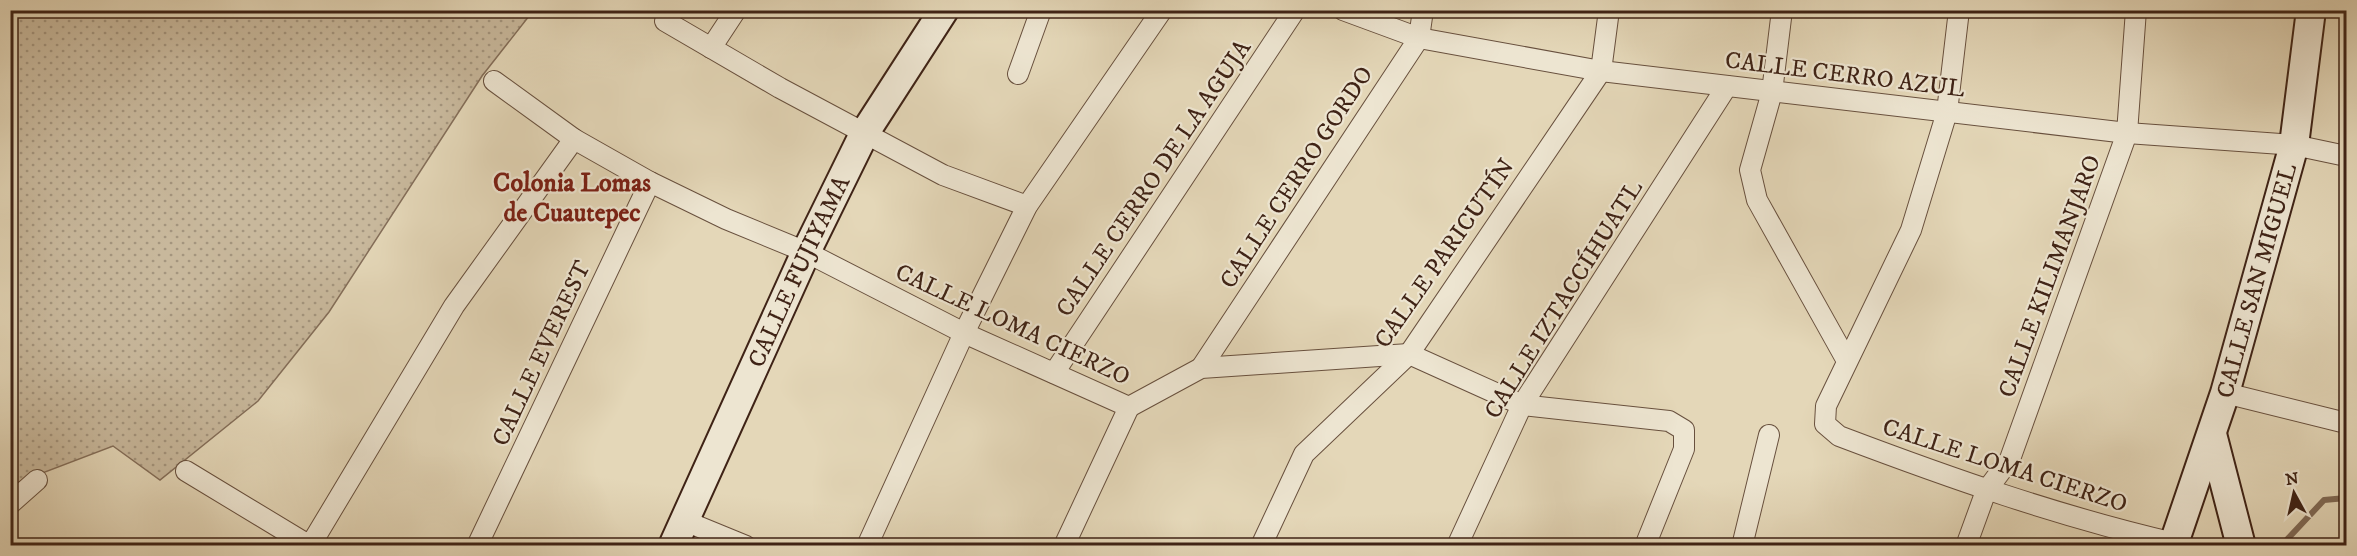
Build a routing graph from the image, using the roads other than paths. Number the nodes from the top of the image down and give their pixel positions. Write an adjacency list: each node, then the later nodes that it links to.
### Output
1 (736, 10): 15 (street)
2 (944, 10): 23 (street, CALLE FUJIYAMA)
3 (1041, 10): 17 (street)
4 (1162, 10): 28 (street)
5 (1295, 10): 34 (street, CALLE CERRO DE LA AGUJA)
6 (1343, 10): 14 (street, CALLE CERRO AZUL)
7 (1424, 10): 14 (street, CALLE CERRO GORDO)
8 (1610, 10): 16 (street)
9 (1782, 10): 20 (street)
10 (1959, 10): 21 (street)
11 (2136, 10): 22 (street, CALLE KILIMANJARO)
12 (2311, 10): 25 (street, CALLE SAN MIGUEL)
13 (665, 21): 15 (street)
14 (1419, 38): 16 (street, CALLE CERRO AZUL); 33 (street, CALLE CERRO GORDO)
15 (711, 48): 23 (street)
16 (1601, 71): 19 (street, CALLE CERRO AZUL); 31 (street, CALLE PARICUTÍN)
17 (1018, 74)
18 (494, 81): 24 (street, CALLE LOMA CIERZO)
19 (1727, 86): 20 (street, CALLE CERRO AZUL); 36 (street, CALLE IZTACCÍHUATL)
20 (1772, 92): 21 (street, CALLE CERRO AZUL); 32 (street)
21 (1947, 112): 22 (street, CALLE CERRO AZUL); 32 (street)
22 (2127, 133): 25 (street, CALLE CERRO AZUL); 43 (street, CALLE KILIMANJARO)
23 (864, 134): 28 (street); 29 (street, CALLE FUJIYAMA)
24 (574, 139): 27 (street, CALLE LOMA CIERZO); 47 (street)
25 (2294, 144): 26 (street, CALLE CERRO AZUL); 35 (street, CALLE SAN MIGUEL)
26 (2346, 156)
27 (650, 182): 29 (street, CALLE LOMA CIERZO); 48 (street, CALLE EVEREST)
28 (1026, 206): 30 (street)
29 (806, 252): 30 (street, CALLE LOMA CIERZO); 45 (street, CALLE FUJIYAMA)
30 (964, 333): 34 (street, CALLE LOMA CIERZO); 50 (street)
31 (1409, 354): 33 (street, CALLE LOMA CIERZO); 36 (street, CALLE LOMA CIERZO); 52 (street, CALLE PARICUTÍN)
32 (1847, 361): 43 (street, CALLE LOMA CIERZO)
33 (1201, 368): 37 (street, CALLE LOMA CIERZO)
34 (1054, 373): 37 (street, CALLE LOMA CIERZO)
35 (2225, 393): 38 (street); 39 (street, CALLE SAN MIGUEL)
36 (1522, 405): 53 (street, CALLE IZTACCÍHUATL); 54 (street, CALLE LOMA CIERZO)
37 (1129, 407): 51 (street)
38 (2346, 423)
39 (2212, 434): 46 (street, CALLE SAN MIGUEL); 57 (street)
40 (1769, 435): 55 (street)
41 (186, 471): 47 (street)
42 (37, 480): 44 (street)
43 (1986, 491): 46 (street, CALLE LOMA CIERZO); 56 (street, CALLE KILIMANJARO)
44 (10, 504)
45 (679, 533): 49 (street)
46 (2173, 544)
47 (309, 546)
48 (477, 546)
49 (746, 546)
50 (867, 546)
51 (1064, 546)
52 (1262, 546)
53 (1457, 546)
54 (1645, 546)
55 (1742, 546)
56 (1966, 546)
57 (2241, 546)

